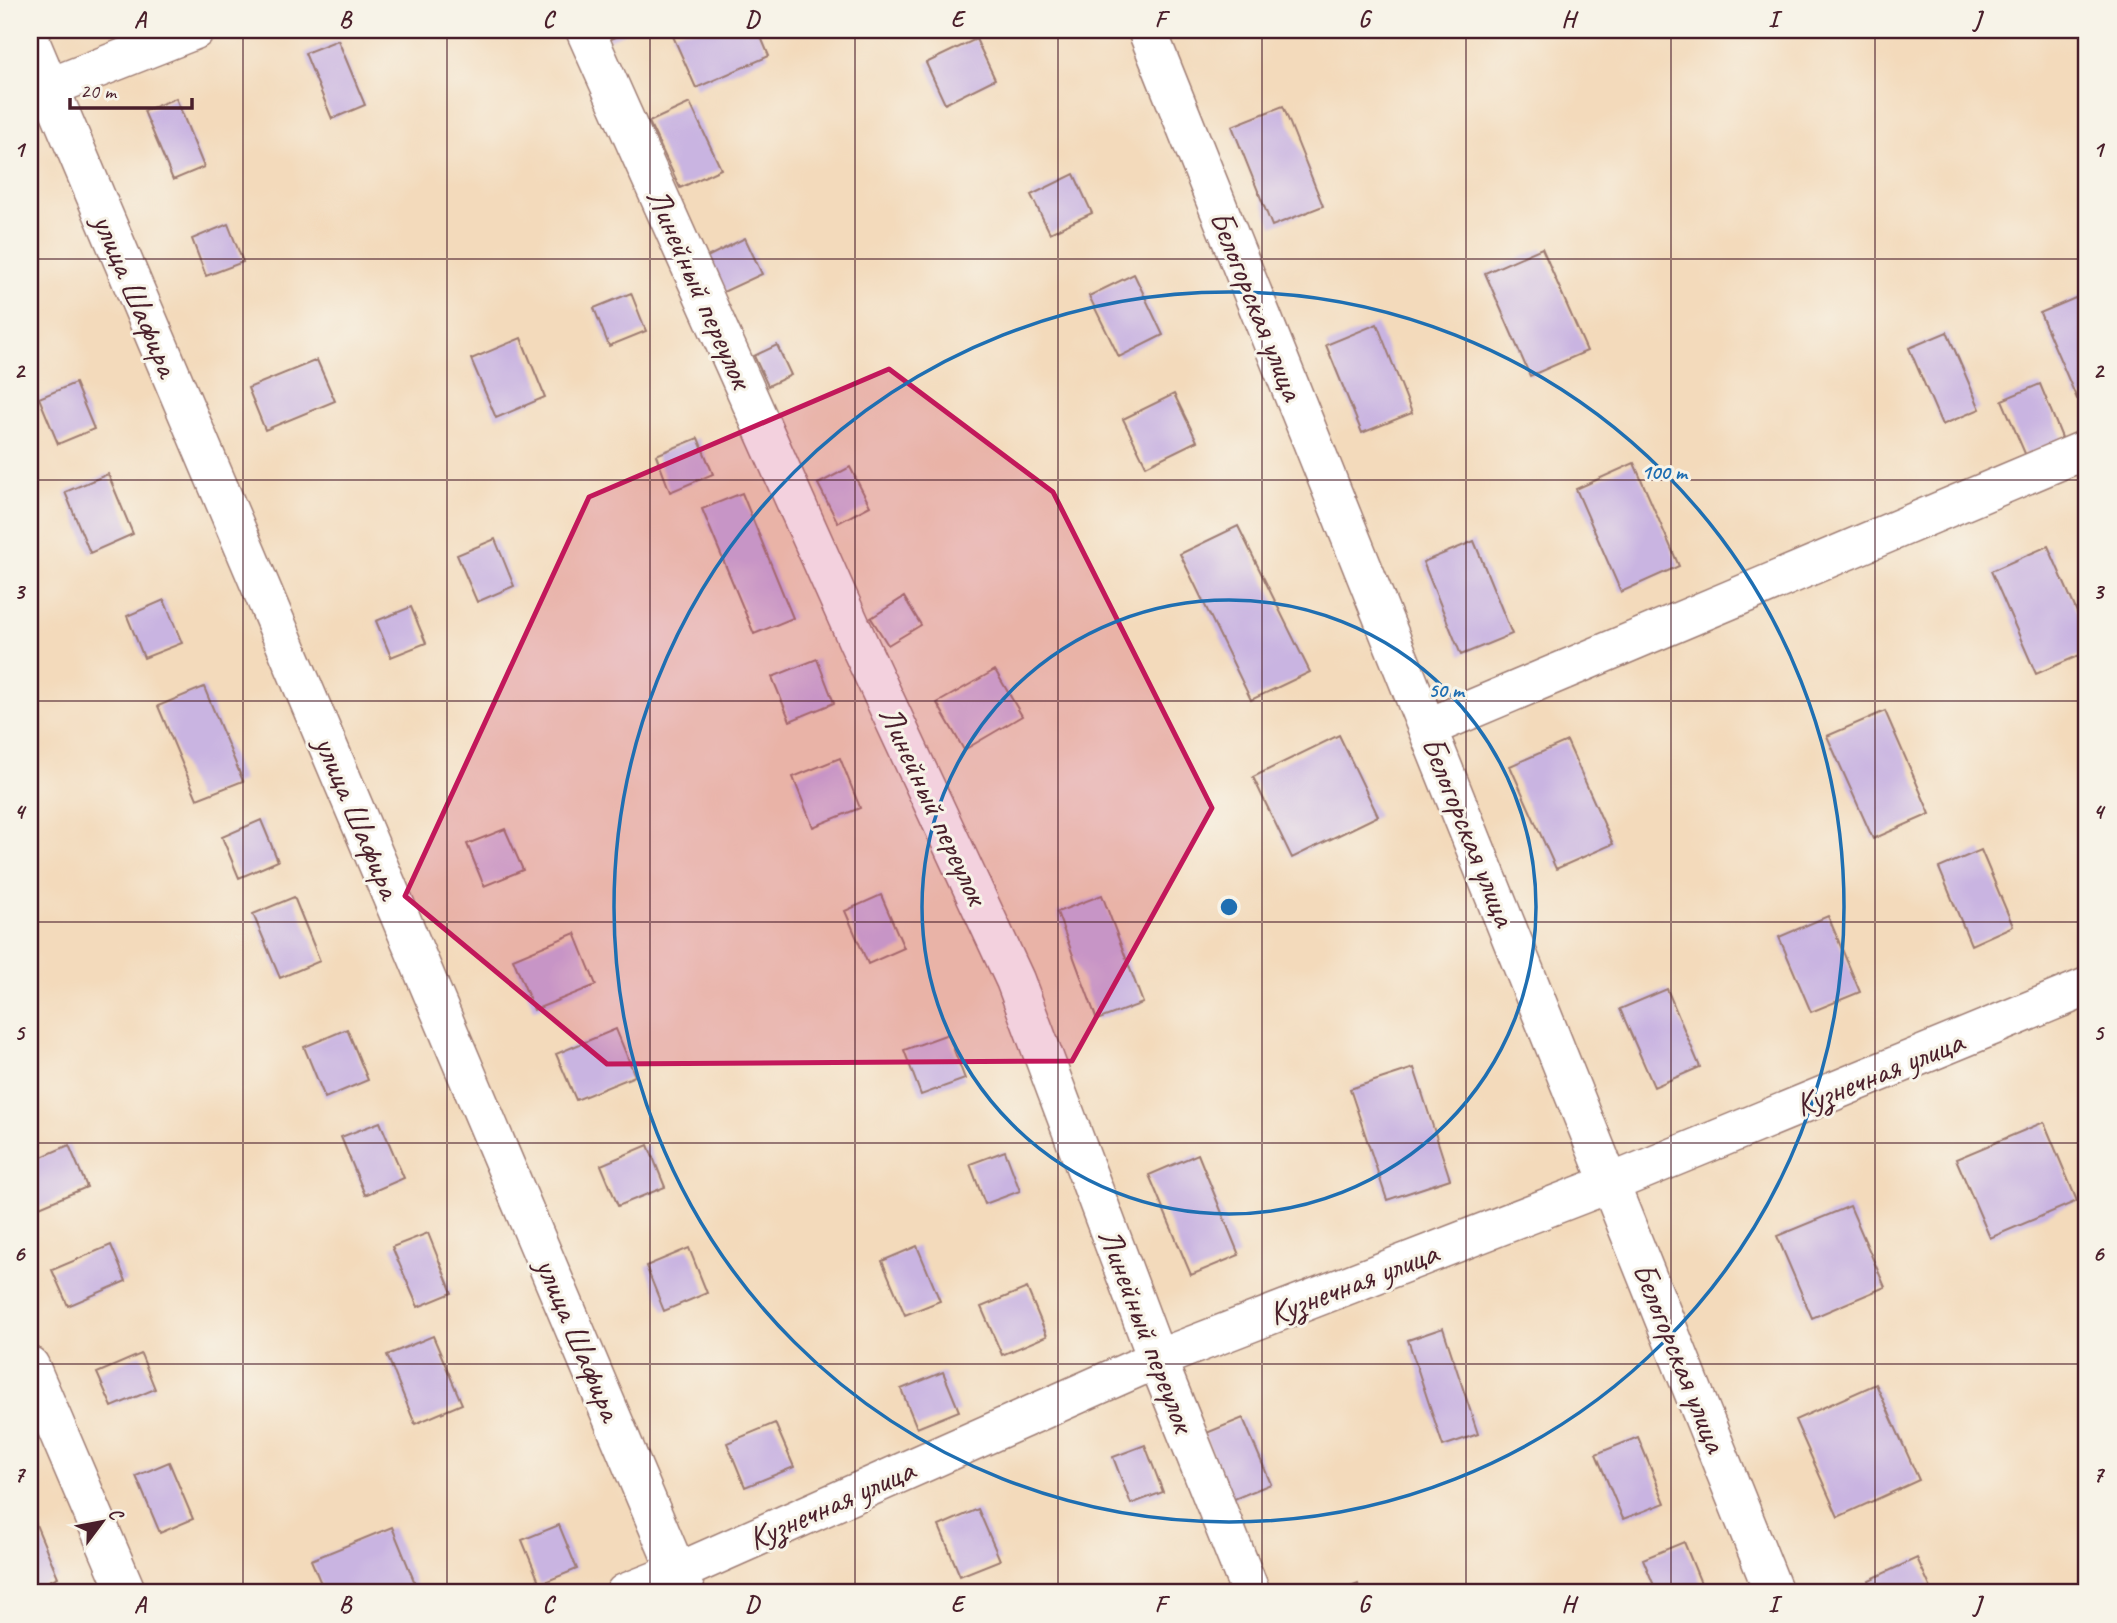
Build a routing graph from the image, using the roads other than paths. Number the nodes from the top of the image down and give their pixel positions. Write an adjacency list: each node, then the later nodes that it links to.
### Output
1 (195, 30): 5 (street)
2 (585, 30): 10 (street, Линейный переулок)
3 (1147, 30): 7 (street, Белогорская улица)
4 (30, 41): 5 (street, улица Шафира)
5 (39, 89): 12 (street, улица Шафира)
6 (2087, 450): 7 (street)
7 (1427, 728): 9 (street, Белогорская улица)
8 (2087, 987): 9 (street, Кузнечная улица)
9 (1611, 1183): 10 (street, Кузнечная улица); 16 (street, Белогорская улица)
10 (1157, 1359): 12 (street, Кузнечная улица); 15 (street, Линейный переулок)
11 (30, 1366): 13 (street)
12 (682, 1583): 14 (street, Кузнечная улица)
13 (127, 1593)
14 (625, 1593)
15 (1251, 1593)
16 (1774, 1593)

